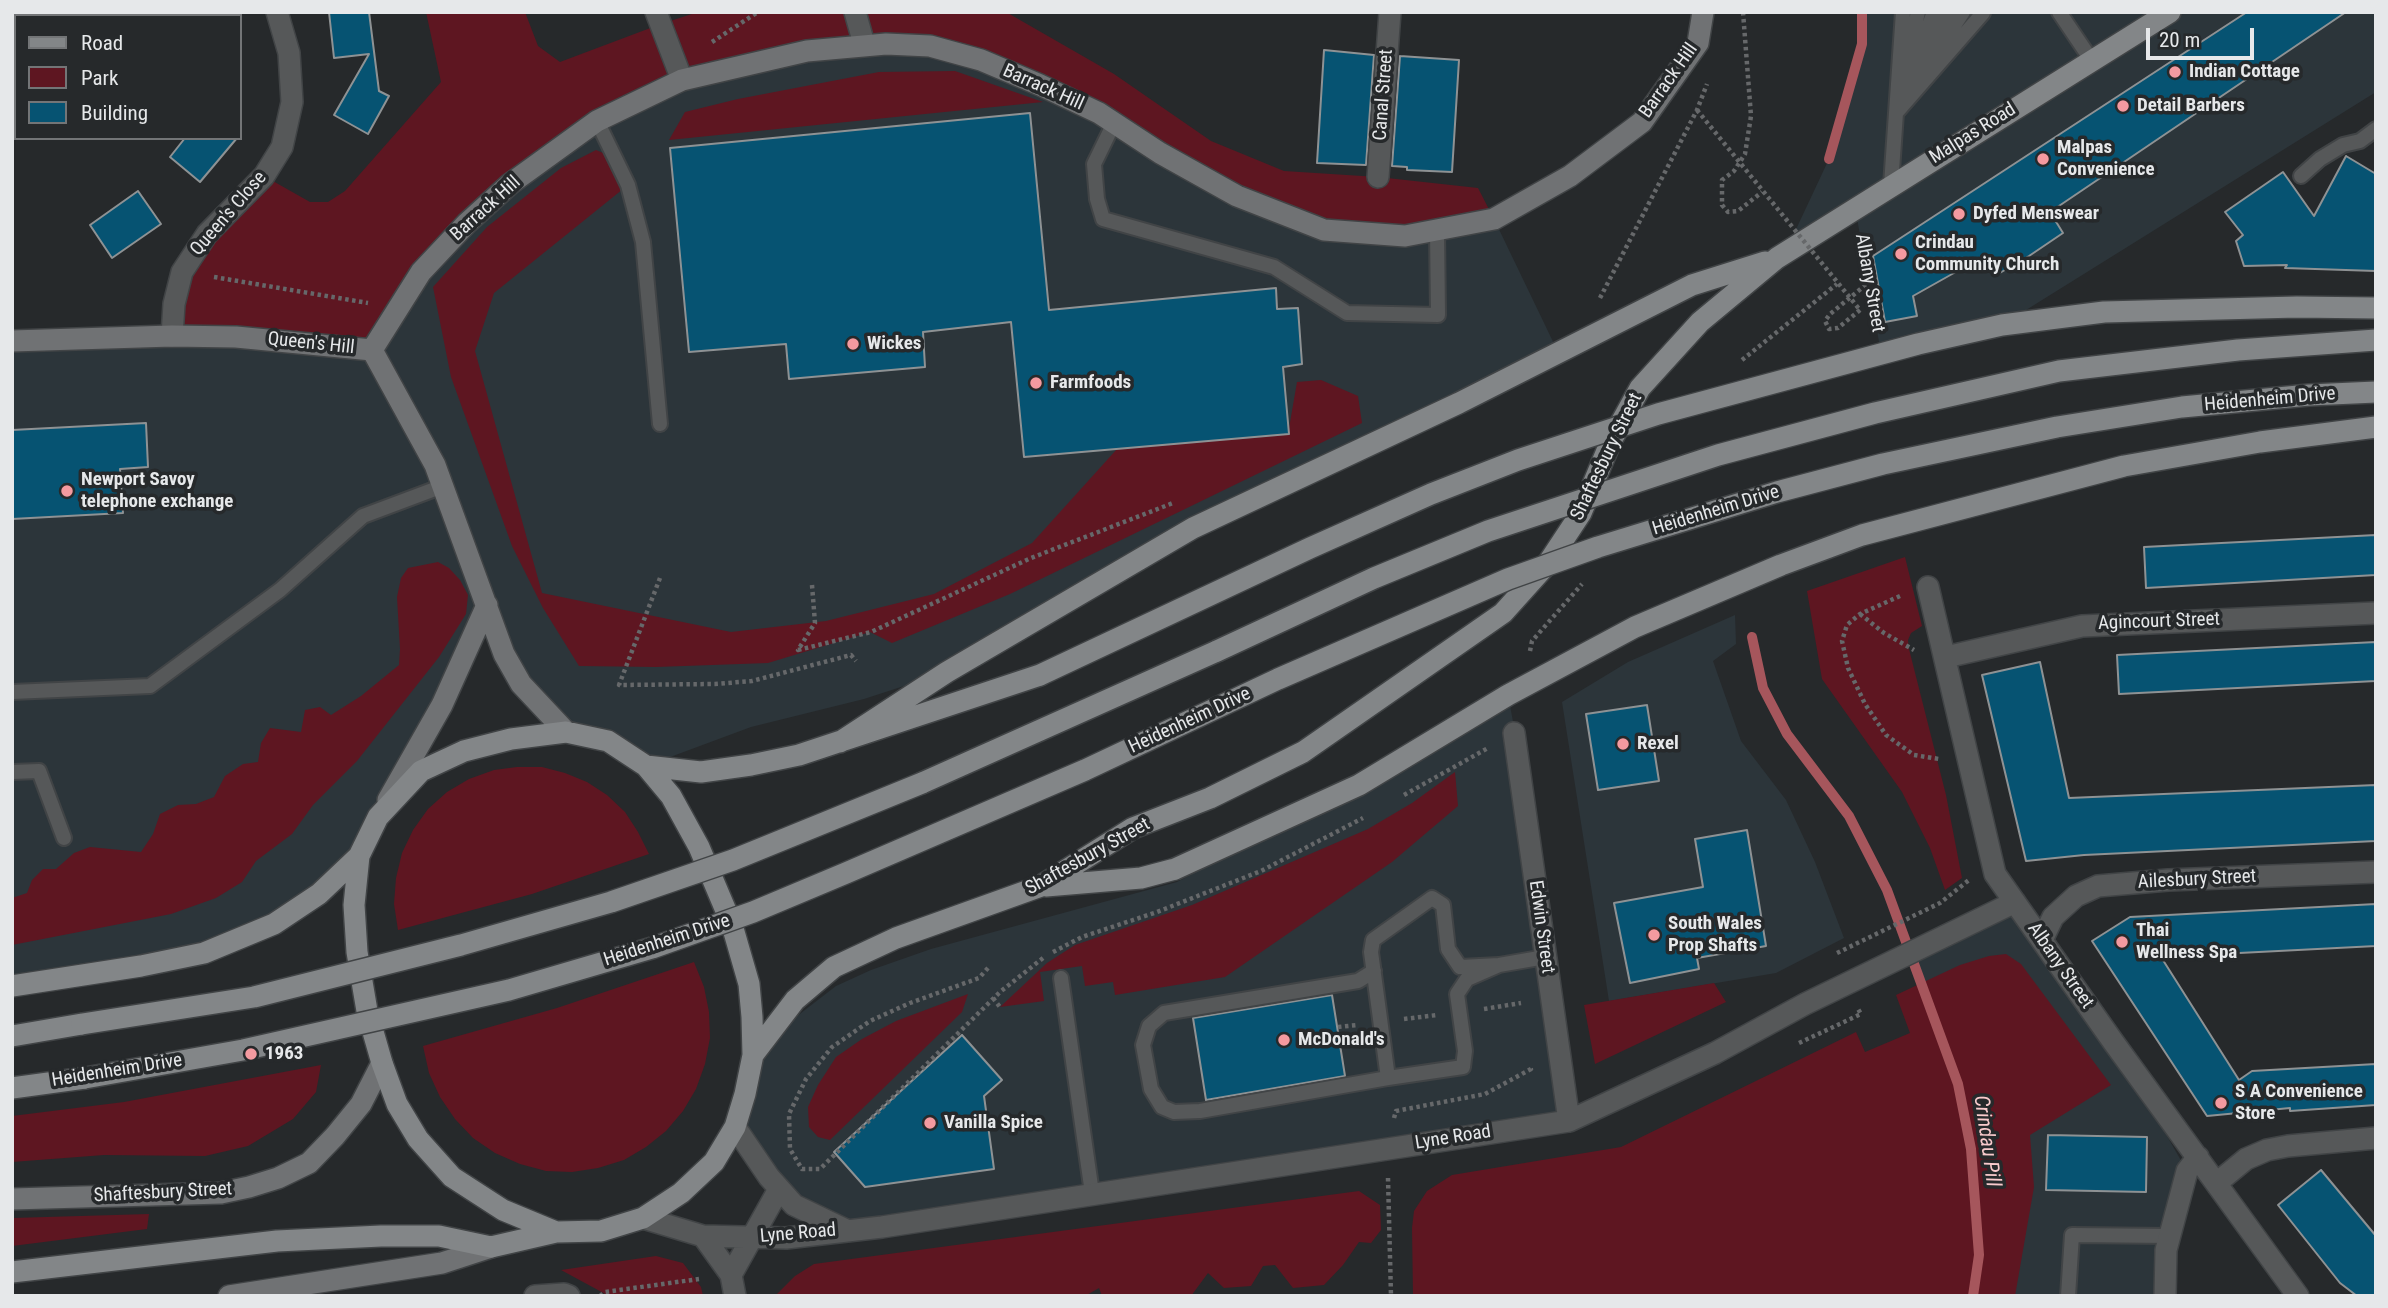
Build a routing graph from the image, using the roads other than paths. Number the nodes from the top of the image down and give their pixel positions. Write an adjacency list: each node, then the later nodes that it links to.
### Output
1 (277, 12): 29 (street, Queen's Close)
2 (656, 12): 18 (street)
3 (855, 12): 16 (street)
4 (1390, 12): 24 (street, Canal Street)
5 (1703, 12): 26 (main road, Barrack Hill)
6 (1903, 12): 19 (lane)
7 (1910, 12): 19 (lane)
8 (1918, 12): 19 (lane)
9 (1924, 12): 19 (lane)
10 (1934, 12): 19 (lane)
11 (1948, 12): 19 (lane)
12 (1963, 12): 19 (lane)
13 (2059, 12): 17 (lane)
14 (2169, 12): 17 (main road, Malpas Road)
15 (1983, 13): 19 (lane)
16 (864, 44): 18 (main road, Barrack Hill); 21 (main road, Barrack Hill)
17 (2092, 61): 25 (main road, Malpas Road)
18 (682, 79): 20 (main road, Barrack Hill)
19 (1896, 113): 25 (lane)
20 (597, 121): 32 (main road, Barrack Hill); 34 (lane)
21 (1114, 123): 26 (main road, Barrack Hill); 26 (lane)
22 (2376, 128): 23 (lane)
23 (2301, 176)
24 (1378, 177)
25 (1891, 185): 27 (main road, Malpas Road)
26 (1437, 230)
27 (1777, 258): 44 (main road); 51 (main road, Shaftesbury Street)
28 (2376, 308): 44 (main road, bridge)
29 (172, 335): 31 (main road, Queen's Hill); 32 (main road, Queen's Hill)
30 (2376, 340): 59 (main road, bridge)
31 (12, 341)
32 (372, 350): 36 (main road, Queen's Hill)
33 (2376, 392): 63 (main road, Heidenheim Drive, bridge)
34 (660, 424)
35 (2376, 427): 51 (main road, bridge)
36 (443, 486): 38 (main road, Queen's Hill); 41 (lane)
37 (1928, 587): 40 (street, Albany Street)
38 (487, 605): 42 (main road, Queen's Hill); 47 (main road)
39 (2376, 613): 40 (street, Agincourt Street)
40 (1946, 657): 52 (street, Albany Street)
41 (12, 692)
42 (566, 732): 45 (main road); 47 (main road)
43 (1514, 733): 54 (street, Edwin Street)
44 (840, 742): 45 (main road)
45 (646, 766): 60 (main road)
46 (12, 772): 48 (lane)
47 (378, 817): 49 (main road)
48 (64, 838)
49 (359, 856): 58 (main road); 61 (main road)
50 (2376, 872): 53 (street, Ailesbury Street)
51 (1041, 886): 60 (main road, Shaftesbury Street)
52 (2015, 902): 53 (street, Albany Street); 64 (street, Lyne Road)
53 (2042, 940): 67 (street, Albany Street)
54 (1545, 957): 55 (lane); 64 (street, Edwin Street)
55 (1499, 965): 56 (lane); 62 (lane)
56 (1374, 971): 62 (lane); 62 (lane)
57 (1061, 978): 70 (lane)
58 (12, 986)
59 (12, 1035)
60 (753, 1055): 65 (main road)
61 (382, 1063): 71 (main road, Shaftesbury Street); 74 (main road)
62 (1388, 1078)
63 (12, 1088)
64 (1569, 1121): 70 (street, Lyne Road)
65 (735, 1126): 69 (street, Lyne Road); 72 (main road)
66 (2376, 1138): 68 (street)
67 (2198, 1157): 68 (street, Albany Street); 76 (street)
68 (2218, 1182): 86 (street, Albany Street)
69 (779, 1189): 73 (street, Lyne Road); 77 (street)
70 (1092, 1193): 73 (street, Lyne Road)
71 (12, 1199)
72 (643, 1218): 74 (main road); 75 (street, Lyne Road)
73 (846, 1230): 77 (street, Lyne Road)
74 (556, 1231): 78 (main road)
75 (703, 1236): 77 (street, Lyne Road); 80 (street)
76 (2171, 1236): 84 (lane); 85 (street)
77 (750, 1239): 80 (street, Lyne Road)
78 (491, 1247): 79 (main road); 81 (main road)
79 (12, 1272)
80 (733, 1285)
81 (229, 1296)
82 (535, 1296): 83 (street)
83 (569, 1296)
84 (2068, 1296)
85 (2165, 1296)
86 (2298, 1296)

